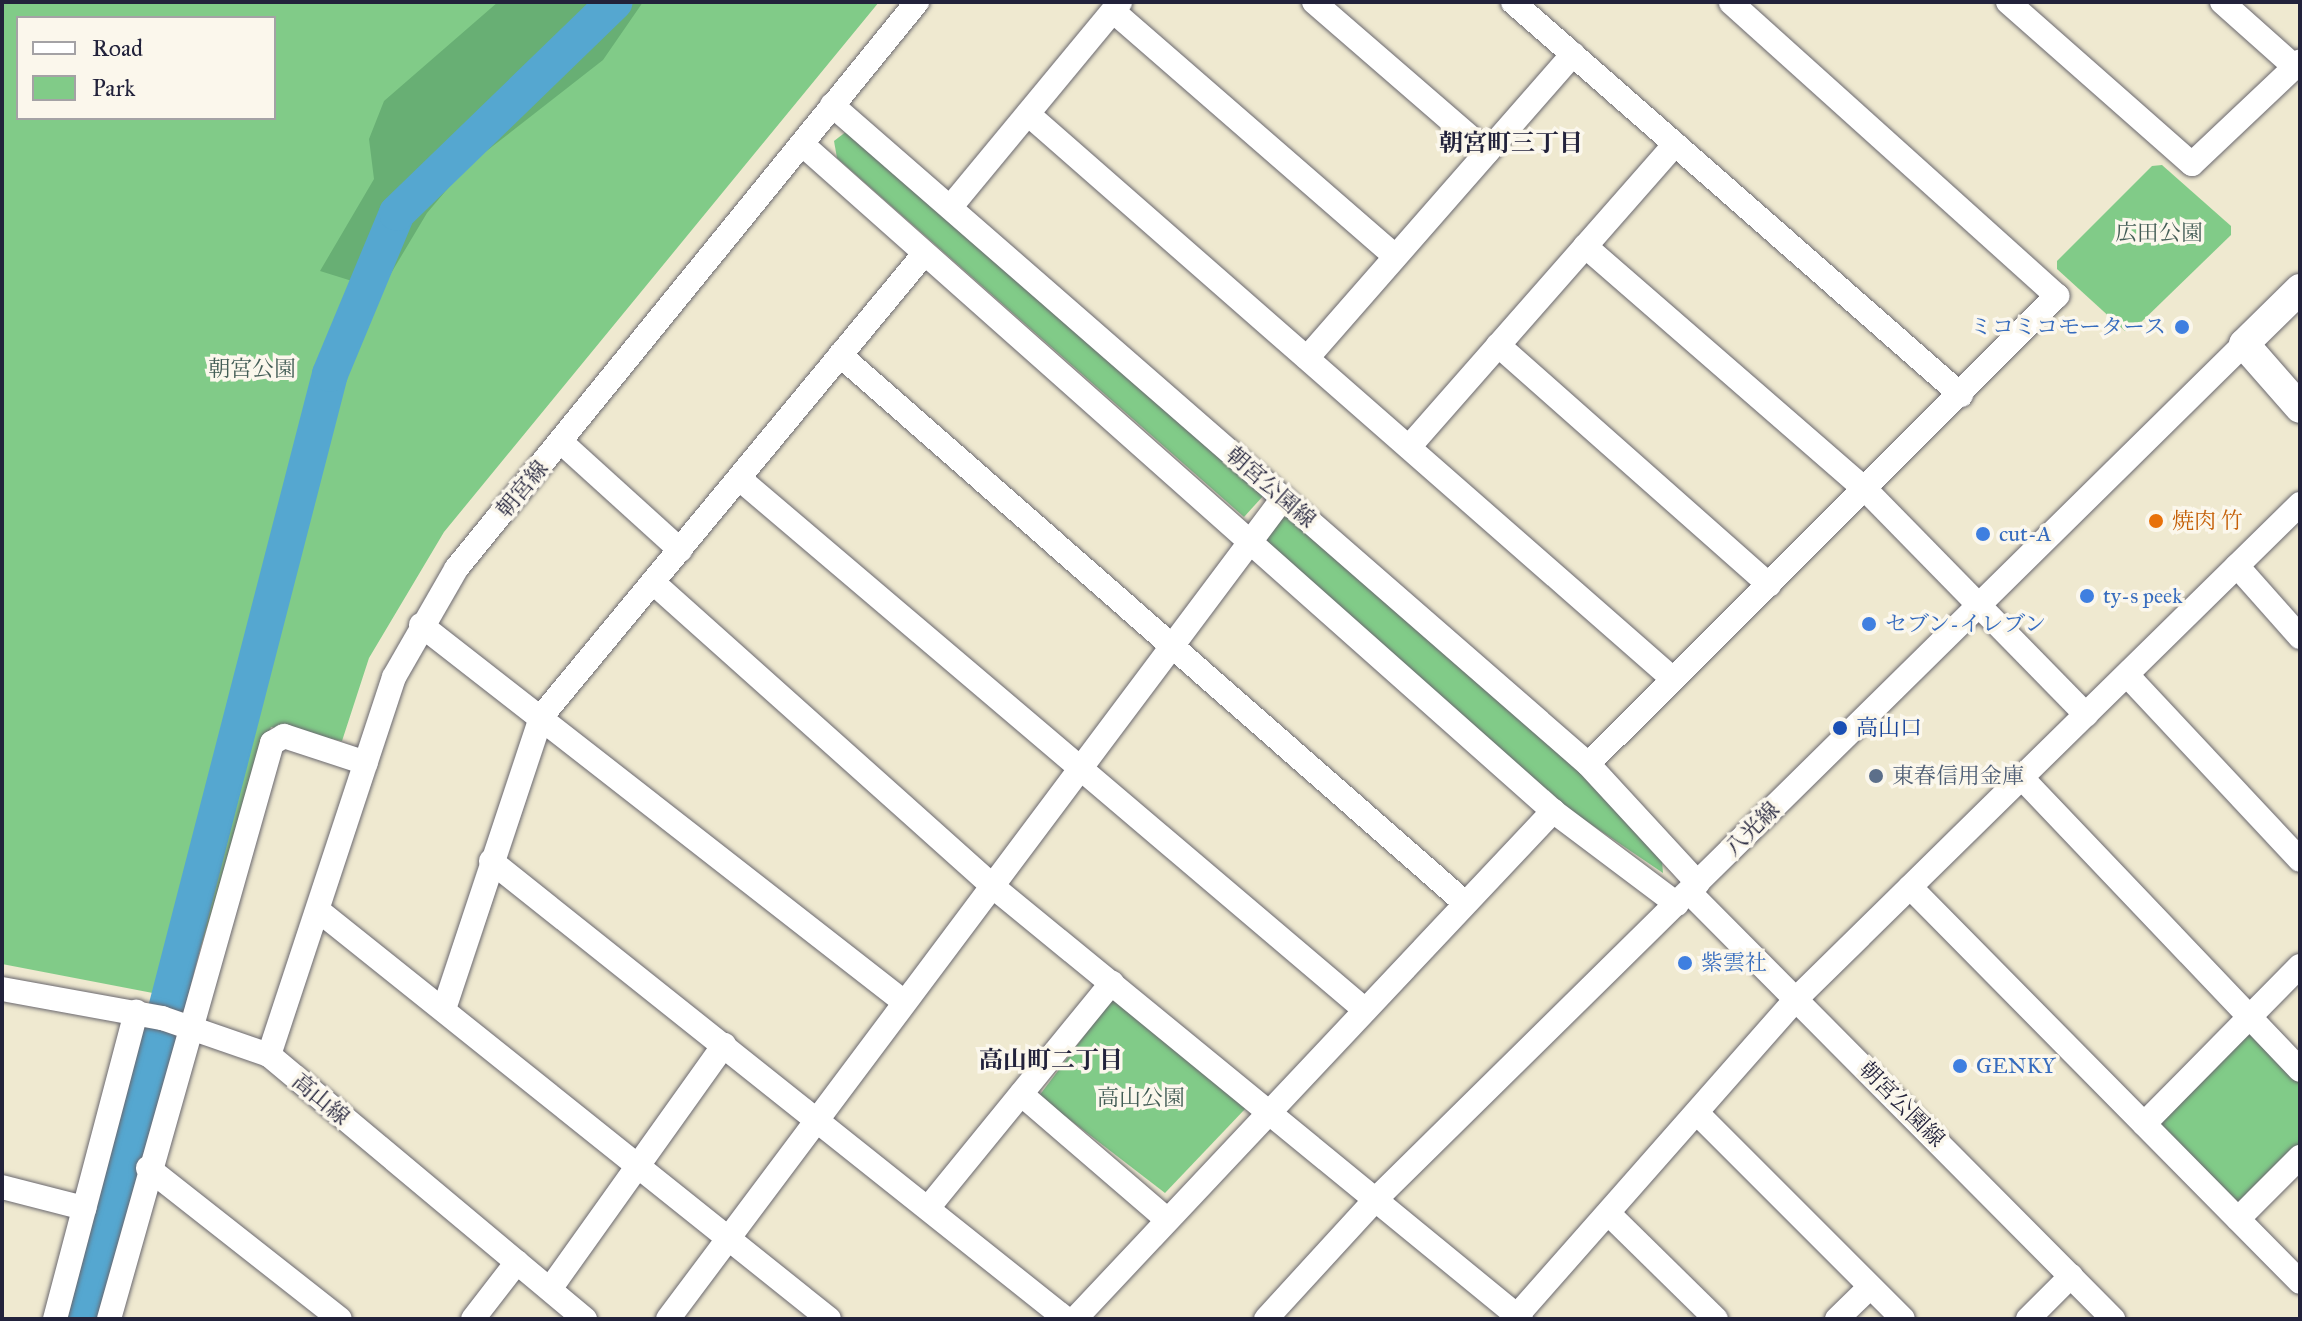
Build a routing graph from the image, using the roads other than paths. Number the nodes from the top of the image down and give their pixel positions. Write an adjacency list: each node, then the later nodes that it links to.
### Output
1 (917, 2): 10 (street, 朝宮線)
2 (1314, 2): 14 (street)
3 (1513, 2): 8 (street)
4 (1731, 2): 24 (street)
5 (2008, 2): 9 (street)
6 (2222, 2): 9 (street)
7 (1116, 6): 11 (street); 18 (street)
8 (1573, 54): 13 (street); 14 (street)
9 (2297, 65)
10 (832, 105): 12 (street, 朝宮線); 15 (street, 朝宮公園線)
11 (1028, 114): 15 (street); 23 (street)
12 (802, 144): 17 (street, 朝宮公園線); 26 (street, 朝宮線)
13 (1675, 144): 16 (street); 24 (street)
14 (1487, 152): 18 (street)
15 (953, 204): 30 (street, 朝宮公園線)
16 (1585, 246): 21 (street); 29 (street)
17 (924, 254): 22 (street); 32 (street, 朝宮公園線)
18 (1395, 256): 23 (street)
19 (2300, 289): 20 (main road)
20 (2244, 344): 25 (main road); 37 (street, 八光線)
21 (1498, 345): 27 (street); 36 (street)
22 (840, 355): 28 (street); 40 (street)
23 (1307, 358): 27 (street)
24 (1961, 395): 29 (street)
25 (2300, 408)
26 (561, 442): 33 (street); 38 (street, 朝宮線)
27 (1409, 447): 42 (street)
28 (741, 480): 33 (street); 47 (street)
29 (1865, 489): 36 (street); 37 (street)
30 (1283, 498): 32 (street); 46 (street, 朝宮公園線)
31 (2300, 504): 34 (street)
32 (1249, 541): 40 (street); 49 (street, 朝宮公園線)
33 (680, 550): 35 (street)
34 (2237, 566): 39 (street); 41 (street)
35 (656, 585): 44 (street); 52 (street)
36 (1769, 585): 42 (street)
37 (1978, 604): 43 (street); 54 (street, 八光線)
38 (421, 625): 44 (street); 45 (street, 朝宮線)
39 (2300, 637)
40 (1170, 647): 47 (street); 55 (street)
41 (2127, 675): 43 (street); 50 (street)
42 (1673, 679): 46 (street)
43 (2086, 715): 48 (street)
44 (541, 717): 51 (street); 61 (street)
45 (366, 763): 56 (street, 朝宮線); 66 (street)
46 (1588, 764): 54 (street, 朝宮公園線)
47 (1079, 766): 52 (street); 63 (street)
48 (2022, 778): 53 (street); 65 (street)
49 (1553, 811): 54 (street, 朝宮公園線); 55 (street)
50 (2300, 860)
51 (491, 861): 62 (street); 67 (street)
52 (991, 885): 58 (street); 61 (street)
53 (1910, 887): 60 (street); 74 (street)
54 (1688, 893): 60 (street, 朝宮公園線); 79 (street, 八光線)
55 (1465, 903): 63 (street)
56 (319, 911): 62 (street); 68 (street, 朝宮線)
57 (2300, 966): 65 (street)
58 (1112, 982): 70 (street); 71 (street)
59 (2, 989): 64 (street, 高山線)
60 (1797, 998): 72 (street); 87 (street, 朝宮公園線)
61 (904, 1002): 73 (street)
62 (444, 1009): 76 (street)
63 (1364, 1009): 71 (street)
64 (136, 1012): 66 (street, 高山線); 80 (street)
65 (2248, 1017): 69 (street); 74 (street)
66 (177, 1022): 68 (street, 高山線); 77 (street)
67 (724, 1045): 73 (street); 76 (street)
68 (269, 1055): 86 (street, 高山線)
69 (2300, 1070)
70 (1021, 1094): 81 (street); 83 (street)
71 (1267, 1110): 79 (street); 83 (street)
72 (1697, 1113): 82 (street); 89 (street)
73 (815, 1121): 81 (street); 85 (street)
74 (2144, 1124): 84 (street)
75 (2300, 1157): 84 (street)
76 (640, 1164): 85 (street); 90 (street)
77 (148, 1168): 91 (street); 94 (street)
78 (2, 1187): 80 (street)
79 (1377, 1198): 92 (street); 101 (street, 八光線)
80 (84, 1208): 93 (street)
81 (928, 1208): 99 (street)
82 (1609, 1214): 92 (street); 102 (street)
83 (1165, 1218): 100 (street)
84 (2238, 1219): 88 (street)
85 (727, 1238): 97 (street); 98 (street)
86 (517, 1262): 90 (street, 高山線); 95 (street)
87 (2071, 1276): 105 (street); 106 (street, 朝宮公園線)
88 (2300, 1282)
89 (1870, 1287): 103 (street); 104 (street)
90 (550, 1289): 96 (street, 高山線)
91 (114, 1316)
92 (1517, 1318)
93 (55, 1319)
94 (340, 1319)
95 (473, 1319)
96 (585, 1319)
97 (668, 1319)
98 (829, 1319)
99 (1066, 1319)
100 (1075, 1319)
101 (1266, 1319)
102 (1716, 1319)
103 (1837, 1319)
104 (1903, 1319)
105 (2028, 1319)
106 (2113, 1319)

